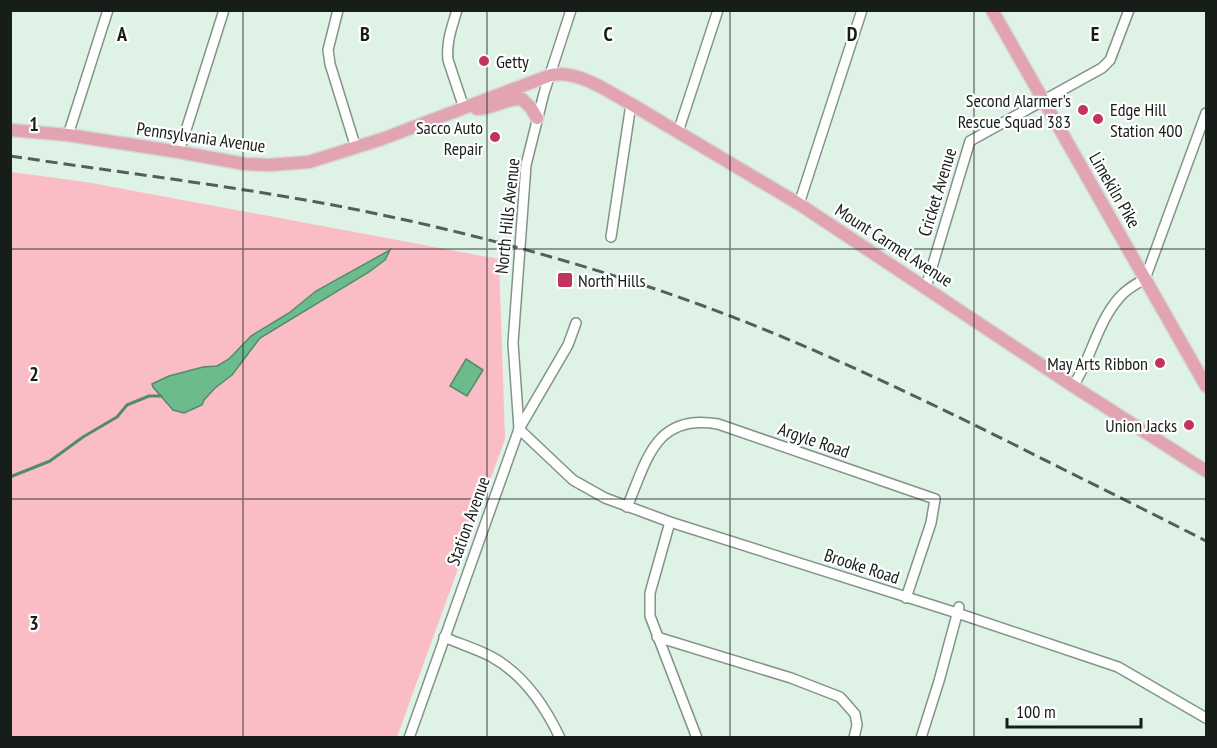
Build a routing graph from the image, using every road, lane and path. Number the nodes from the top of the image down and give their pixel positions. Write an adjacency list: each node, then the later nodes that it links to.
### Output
1 (108, 10): 18 (street)
2 (224, 10): 20 (street)
3 (339, 10): 19 (street)
4 (457, 10): 13 (street)
5 (571, 10): 10 (street, North Hills Avenue)
6 (718, 10): 17 (street)
7 (862, 10): 21 (street)
8 (992, 10): 11 (main road, Limekiln Pike)
9 (1129, 10): 11 (street, Cricket Avenue)
10 (551, 75): 12 (main road, Mount Carmel Avenue); 13 (main road, Pennsylvania Avenue); 15 (street, North Hills Avenue)
11 (1043, 100): 23 (main road, Limekiln Pike); 24 (street, Cricket Avenue)
12 (631, 104): 17 (main road, Mount Carmel Avenue); 22 (street)
13 (464, 108): 15 (main road); 19 (main road, Pennsylvania Avenue)
14 (1206, 113): 23 (street)
15 (537, 118): 28 (street, North Hills Avenue)
16 (10, 130): 18 (main road, Pennsylvania Avenue)
17 (678, 132): 21 (main road, Mount Carmel Avenue)
18 (68, 135): 20 (main road, Pennsylvania Avenue)
19 (356, 148): 20 (main road, Pennsylvania Avenue)
20 (179, 152)
21 (799, 204): 24 (main road, Mount Carmel Avenue)
22 (611, 237)
23 (1145, 279): 26 (street); 27 (main road, Limekiln Pike)
24 (926, 287): 26 (main road, Mount Carmel Avenue)
25 (576, 323): 28 (street, Station Avenue)
26 (1073, 386): 29 (main road, Mount Carmel Avenue)
27 (1206, 387)
28 (519, 429): 30 (street, Brooke Road); 35 (street, Station Avenue)
29 (1206, 471)
30 (627, 507): 31 (street, Brooke Road); 32 (street, Argyle Road)
31 (670, 522): 32 (street, Brooke Road); 34 (street)
32 (906, 598): 33 (street, Brooke Road)
33 (958, 610): 36 (street, Brooke Road); 41 (street)
34 (657, 637): 39 (street); 40 (street)
35 (444, 638): 37 (street, Station Avenue); 38 (street)
36 (1206, 718)
37 (409, 738)
38 (560, 738)
39 (697, 738)
40 (854, 738)
41 (921, 738)

